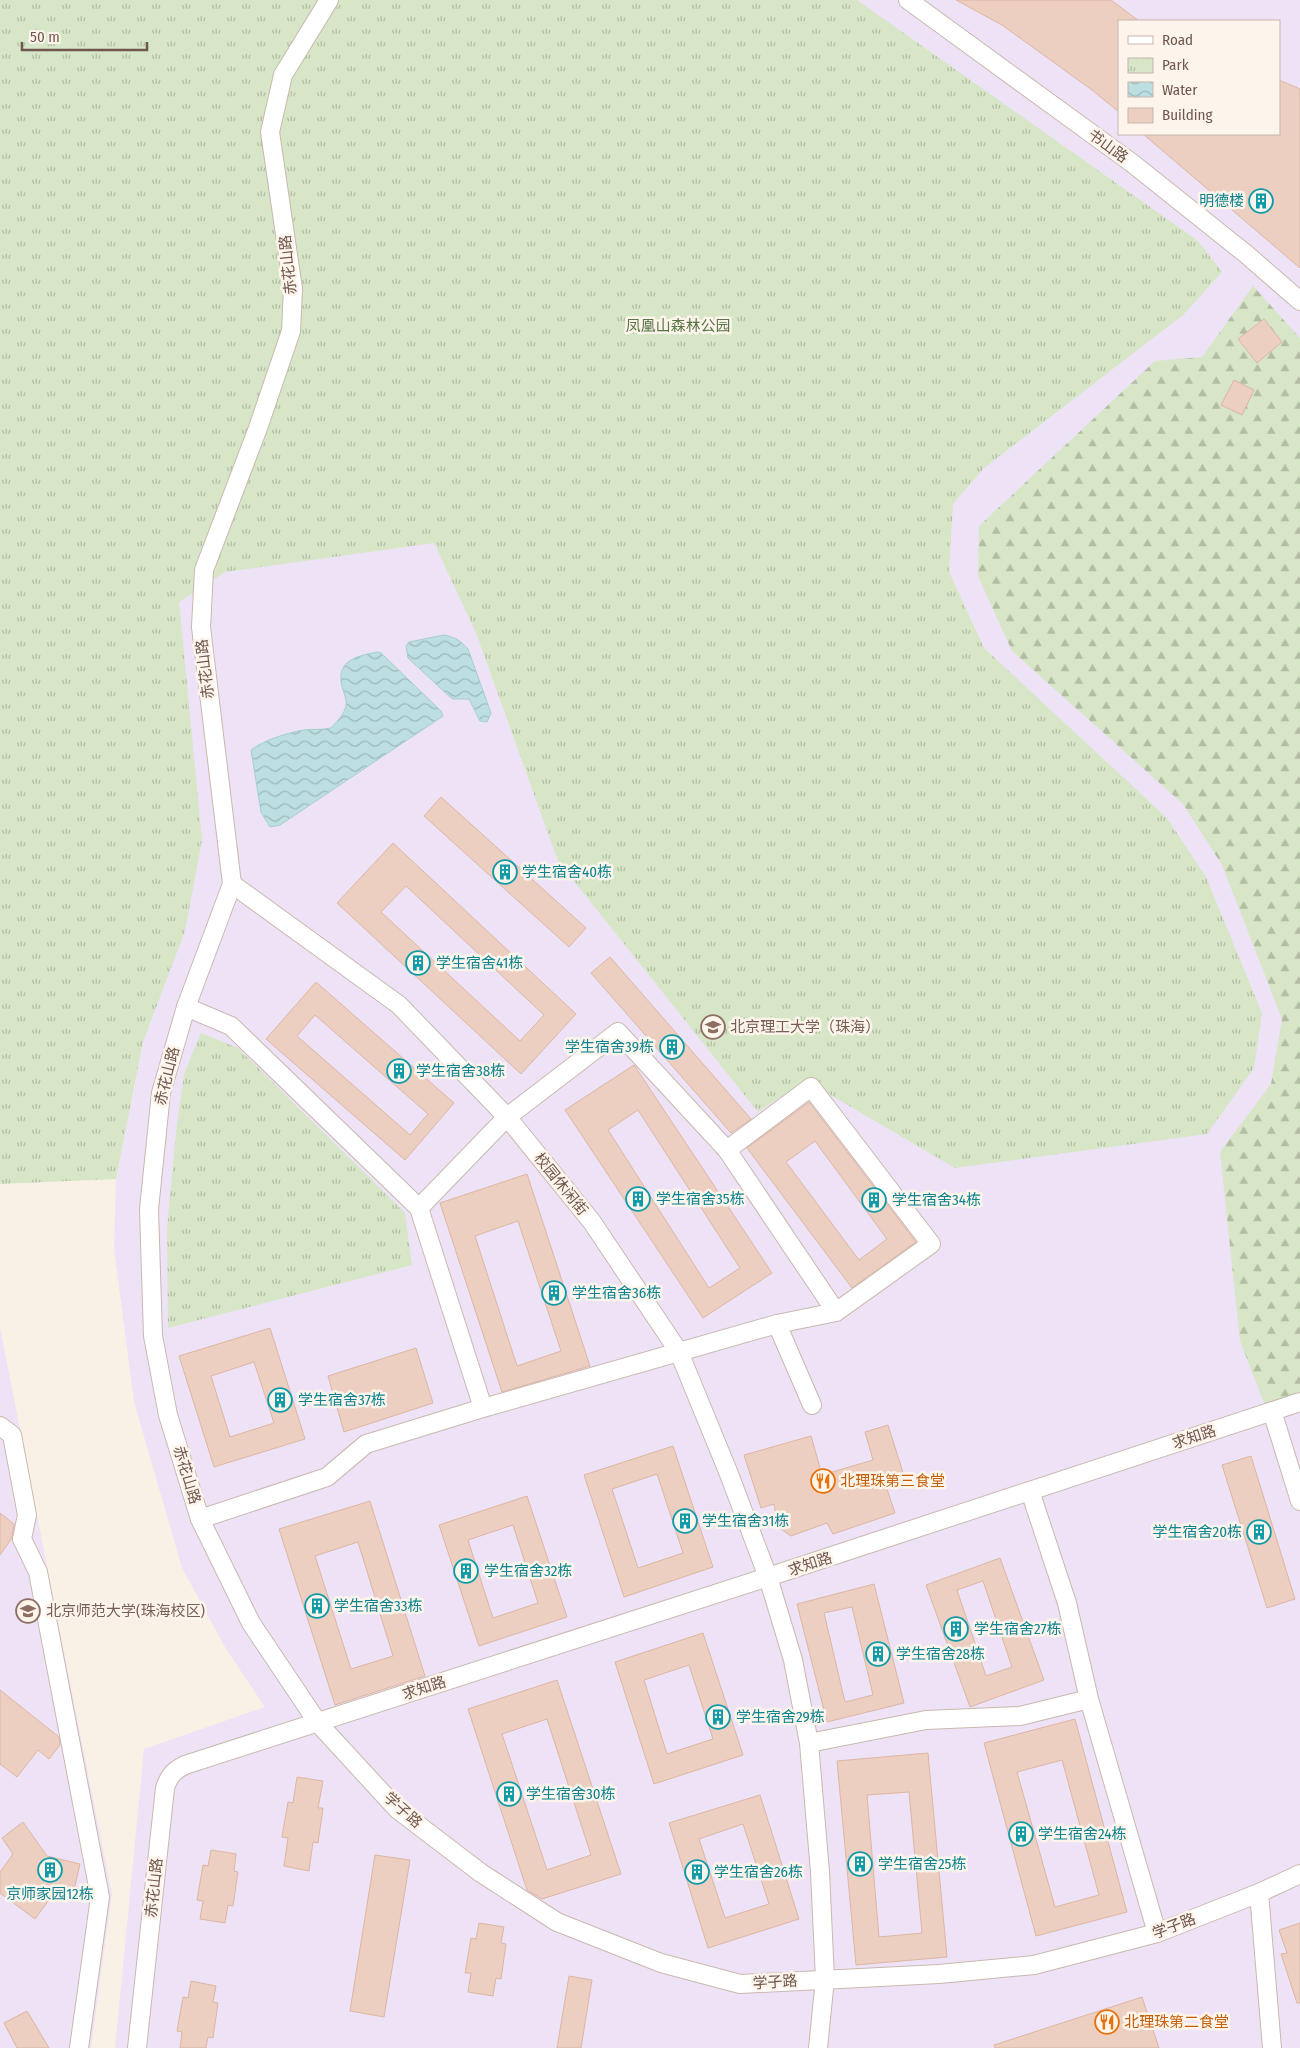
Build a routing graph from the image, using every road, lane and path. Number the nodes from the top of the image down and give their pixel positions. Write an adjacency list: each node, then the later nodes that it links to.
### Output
1 (330, 0): 4 (street, 赤花山路)
2 (908, 0): 3 (street, 书山路)
3 (1300, 301)
4 (232, 884): 5 (street, 赤花山路); 6 (street, 校园休闲街)
5 (186, 1007): 8 (street); 19 (street, 赤花山路)
6 (508, 1117): 7 (street); 8 (street); 11 (street, 校园休闲街)
7 (727, 1150): 9 (street); 9 (street)
8 (419, 1208): 14 (street)
9 (836, 1312): 10 (street)
10 (777, 1324): 11 (street); 13 (street)
11 (679, 1352): 14 (street); 20 (street, 校园休闲街)
12 (1300, 1402): 15 (street, 求知路)
13 (812, 1405)
14 (483, 1408): 19 (street)
15 (1272, 1411): 17 (street, 求知路); 18 (street)
16 (0, 1426): 28 (street)
17 (1030, 1491): 20 (street, 求知路); 21 (street)
18 (1300, 1501)
19 (200, 1519): 22 (street, 赤花山路)
20 (768, 1577): 22 (street, 求知路); 23 (street, 校园休闲街)
21 (1089, 1699): 23 (street); 26 (street)
22 (318, 1722): 27 (street, 学子路); 29 (street, 赤花山路)
23 (809, 1743): 27 (street, 校园休闲街)
24 (1300, 1874): 25 (street, 学子路)
25 (1259, 1893): 26 (street, 学子路); 31 (street)
26 (1157, 1933): 27 (street, 学子路)
27 (825, 1979): 30 (street, 校园休闲街)
28 (79, 2048)
29 (137, 2048)
30 (818, 2048)
31 (1272, 2048)

